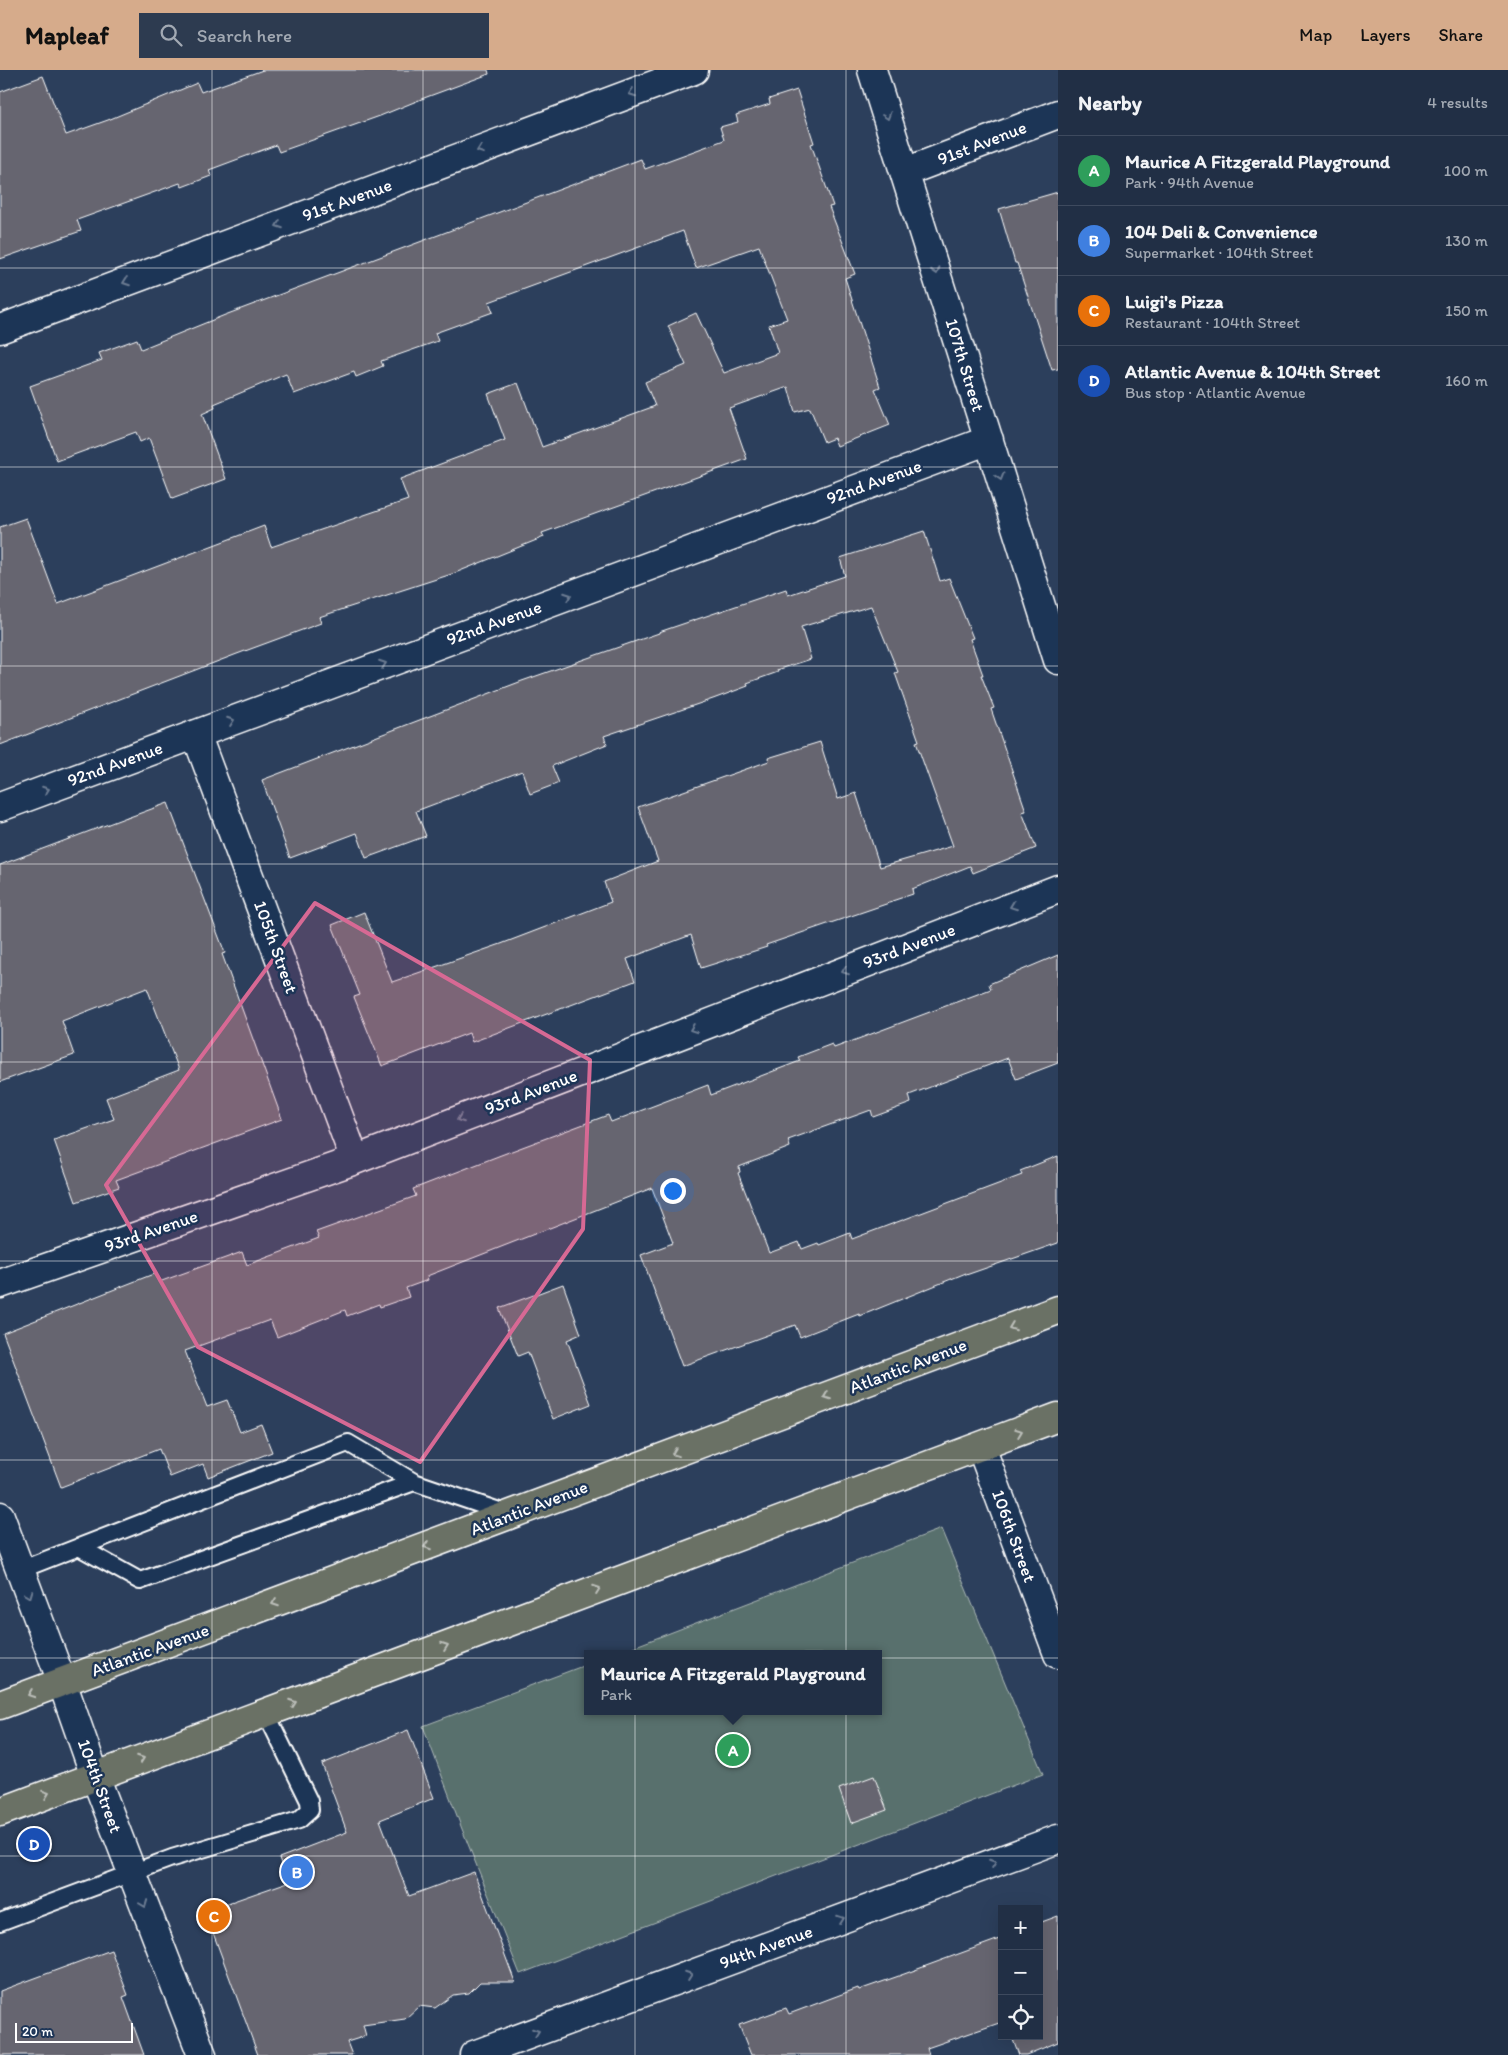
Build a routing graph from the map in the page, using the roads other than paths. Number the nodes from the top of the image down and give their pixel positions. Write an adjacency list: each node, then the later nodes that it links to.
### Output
1 (694, 70): 5 (street, 91st Avenue, one-way to 5)
2 (872, 70): 4 (street, 107th Street, one-way to 4)
3 (1058, 114): 4 (street, 91st Avenue)
4 (905, 172): 6 (street, 107th Street, one-way to 6)
5 (0, 329)
6 (989, 440): 7 (street, 107th Street, one-way to 7); 8 (street, 92nd Avenue, one-way to 6)
7 (1058, 660)
8 (196, 734): 9 (street, 92nd Avenue, one-way to 8); 11 (street, 105th Street)
9 (0, 807)
10 (1058, 889): 11 (street, 93rd Avenue, one-way to 11)
11 (354, 1160): 12 (street, 93rd Avenue)
12 (0, 1284)
13 (1058, 1310): 17 (main road, Atlantic Avenue, one-way to 17)
14 (1058, 1418): 15 (main road, one-way to 14)
15 (981, 1446): 21 (street, 106th Street); 24 (main road, one-way to 15)
16 (414, 1482): 17 (lane); 19 (lane); 19 (lane)
17 (511, 1515): 22 (main road, Atlantic Avenue, one-way to 22)
18 (0, 1516): 20 (street, 104th Street)
19 (79, 1547): 20 (lane)
20 (20, 1570): 22 (street, 104th Street, one-way to 22)
21 (1058, 1654)
22 (62, 1682): 23 (main road, Atlantic Avenue, one-way to 23); 25 (street, 104th Street)
23 (0, 1705)
24 (266, 1713): 25 (main road, one-way to 24); 28 (lane)
25 (95, 1776): 26 (main road, one-way to 25); 28 (street, 104th Street)
26 (0, 1812)
27 (1058, 1839): 31 (street, 94th Avenue, one-way to 27)
28 (132, 1873): 29 (lane); 30 (street, 104th Street, one-way to 30)
29 (0, 1922)
30 (202, 2055)
31 (474, 2055)

